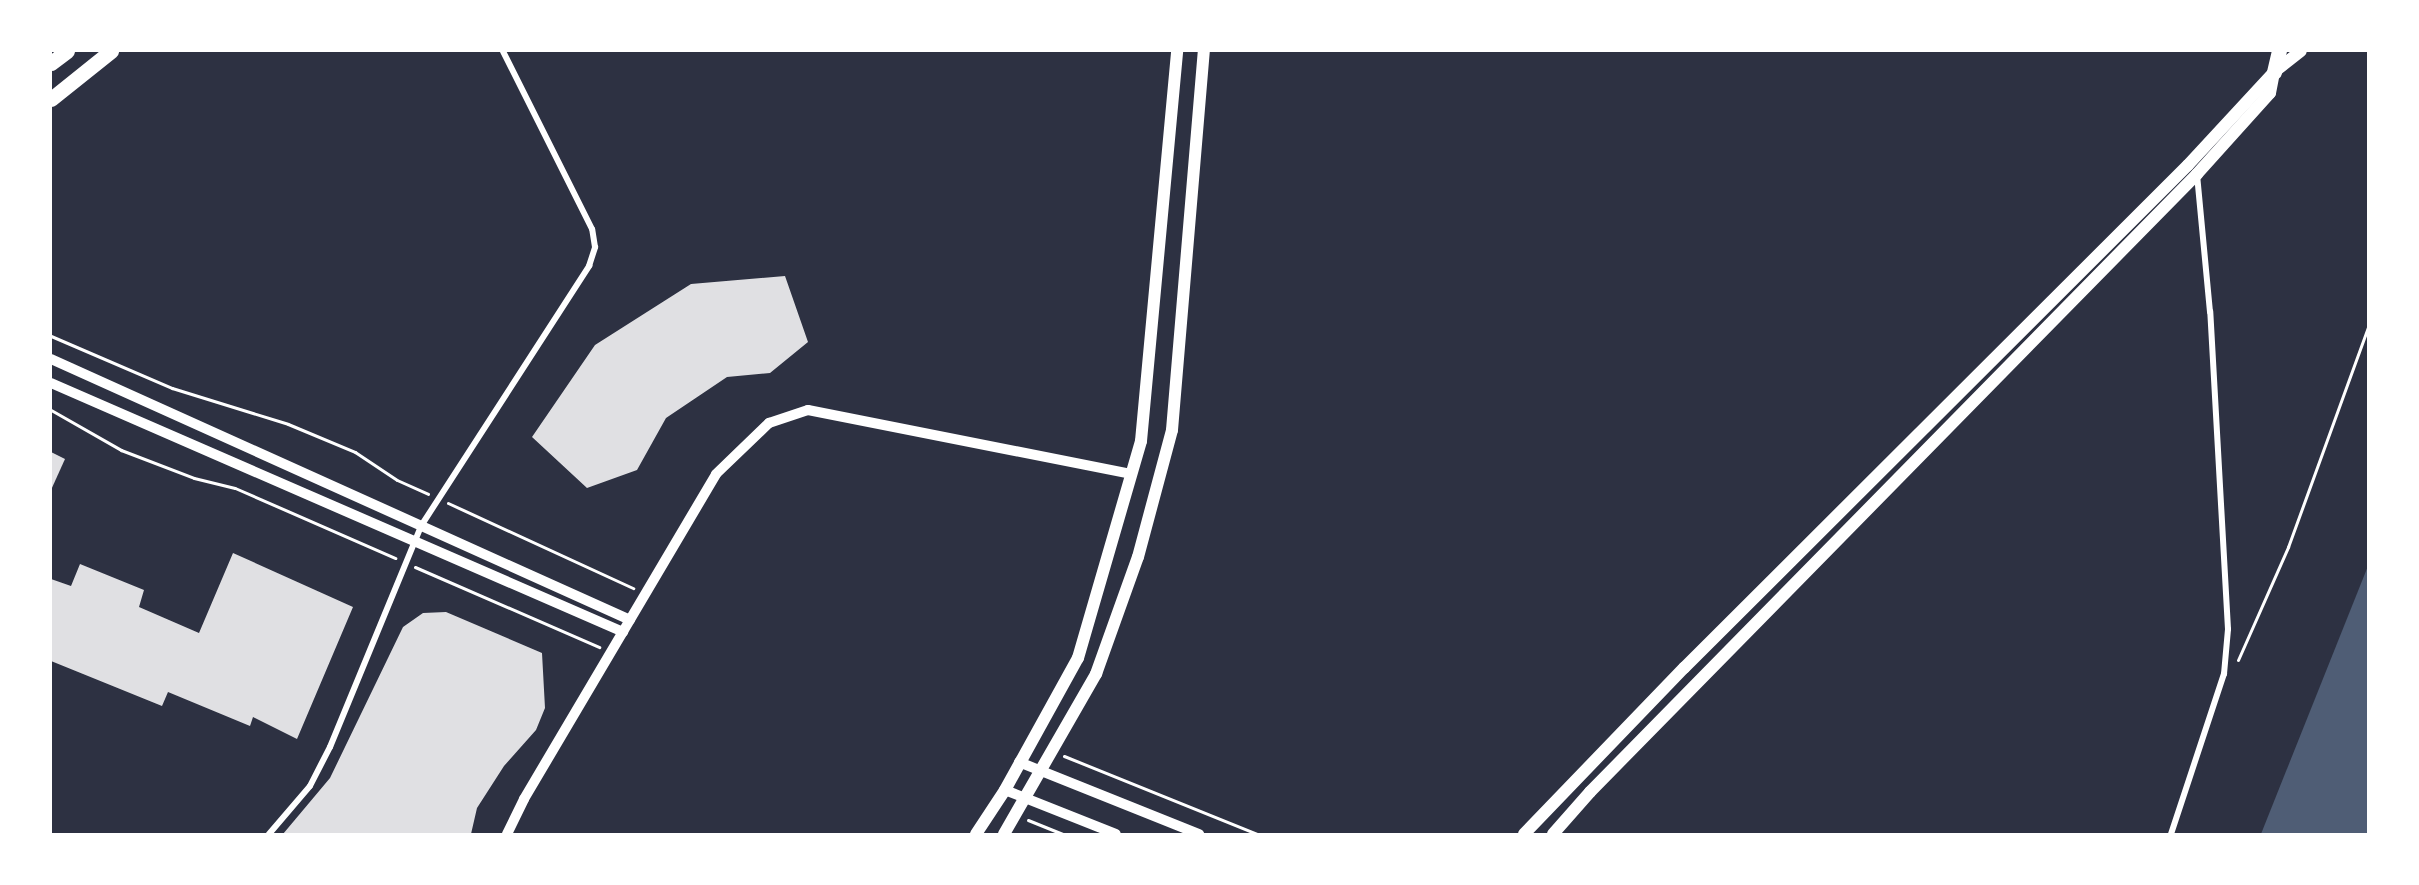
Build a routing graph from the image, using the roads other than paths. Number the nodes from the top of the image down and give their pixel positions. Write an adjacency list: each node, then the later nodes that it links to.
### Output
1 (67, 51): 8 (main road)
2 (111, 51): 10 (main road)
3 (503, 51): 16 (street)
4 (1177, 51): 15 (main road)
5 (1204, 51): 21 (main road)
6 (2279, 51): 9 (main road)
7 (2301, 51): 9 (main road)
8 (51, 63)
9 (2274, 72): 11 (main road); 12 (main road)
10 (51, 99)
11 (2188, 165): 12 (street); 30 (main road)
12 (2197, 174): 31 (main road); 32 (street)
13 (51, 359): 16 (street)
14 (51, 383): 17 (street)
15 (1131, 474): 18 (street); 20 (main road)
16 (421, 526): 17 (street); 18 (street)
17 (416, 542): 19 (street); 24 (street)
18 (630, 620): 19 (street)
19 (623, 632): 25 (street)
20 (1019, 762): 21 (street); 22 (main road)
21 (1040, 771): 23 (main road); 29 (street)
22 (1005, 790): 23 (street); 26 (main road)
23 (1025, 798): 27 (main road); 28 (street)
24 (269, 834)
25 (507, 834)
26 (976, 834)
27 (1004, 834)
28 (1116, 834)
29 (1199, 834)
30 (1524, 834)
31 (1553, 834)
32 (2171, 834)

